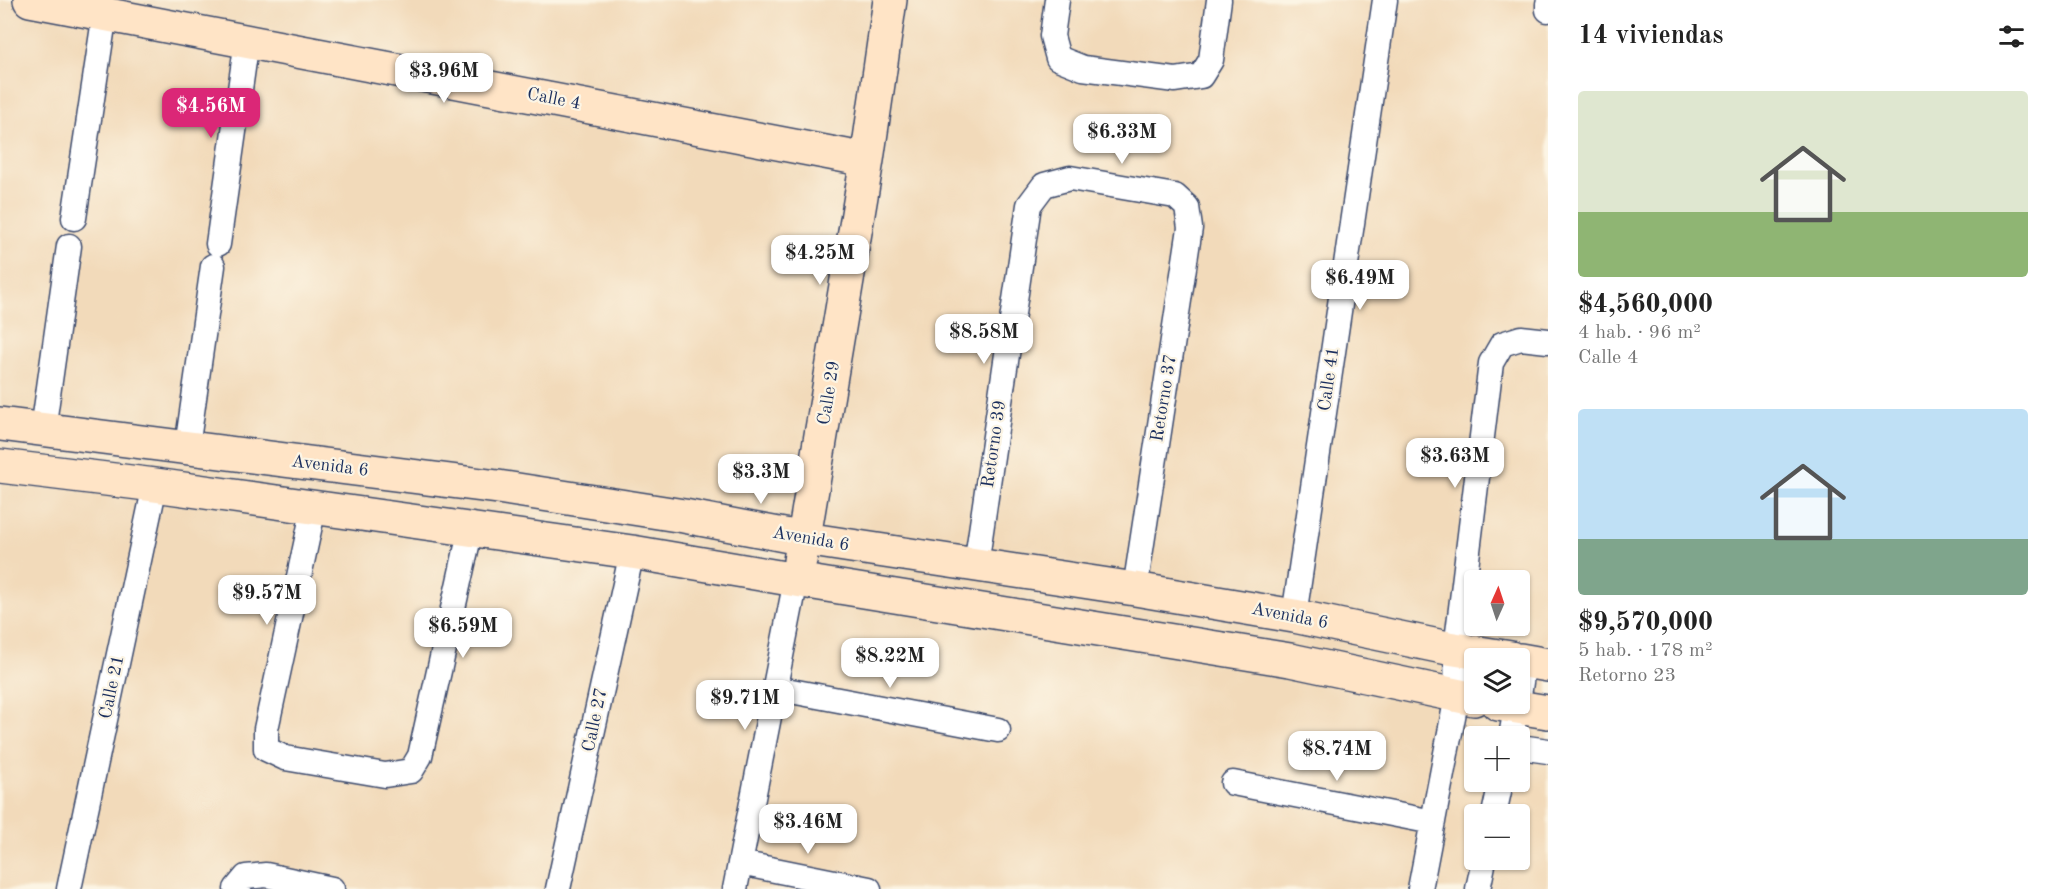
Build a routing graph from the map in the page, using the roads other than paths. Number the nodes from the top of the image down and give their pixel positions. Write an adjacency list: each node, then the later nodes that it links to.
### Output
1 (30, 0): 8 (street, Calle 4)
2 (890, 0): 10 (street, Calle 29)
3 (1057, 0): 4 (street)
4 (1219, 0)
5 (1385, 0): 27 (street, Calle 41)
6 (1548, 4): 7 (street)
7 (1548, 10)
8 (105, 13): 9 (street, Calle 4); 12 (street)
9 (247, 40): 10 (street, Calle 4); 17 (street)
10 (867, 160): 22 (street, Calle 29)
11 (1044, 185): 24 (street, Retorno 39); 26 (street, Retorno 37)
12 (74, 218)
13 (69, 246): 16 (street)
14 (1548, 341): 28 (street)
15 (0, 424): 16 (street, Avenida 6)
16 (43, 430): 17 (street, Avenida 6)
17 (187, 447): 22 (street, Avenida 6)
18 (0, 465): 19 (street)
19 (155, 485): 20 (street); 42 (street, Calle 21)
20 (314, 507): 21 (street); 21 (street)
21 (471, 528): 23 (street)
22 (805, 539): 24 (street, Avenida 6); 25 (street, Calle 29)
23 (632, 552): 25 (street); 44 (street, Calle 27)
24 (976, 565): 26 (street, Avenida 6)
25 (796, 580): 30 (street, Calle 29); 32 (street)
26 (1135, 589): 27 (street, Avenida 6)
27 (1294, 616): 28 (street, Avenida 6)
28 (1456, 649): 29 (street, Avenida 6); 31 (street)
29 (1464, 654)
30 (775, 688): 34 (street); 39 (street, Calle 29)
31 (1464, 688)
32 (1464, 698)
33 (1464, 706): 38 (street)
34 (998, 730)
35 (1530, 748): 36 (street)
36 (1548, 751)
37 (1233, 783): 38 (street)
38 (1433, 822): 47 (street)
39 (740, 863): 45 (street, Calle 29); 46 (street)
40 (1482, 870): 48 (street)
41 (241, 883): 43 (street)
42 (69, 889)
43 (332, 889)
44 (558, 889)
45 (735, 889)
46 (868, 889)
47 (1420, 889)
48 (1478, 889)

